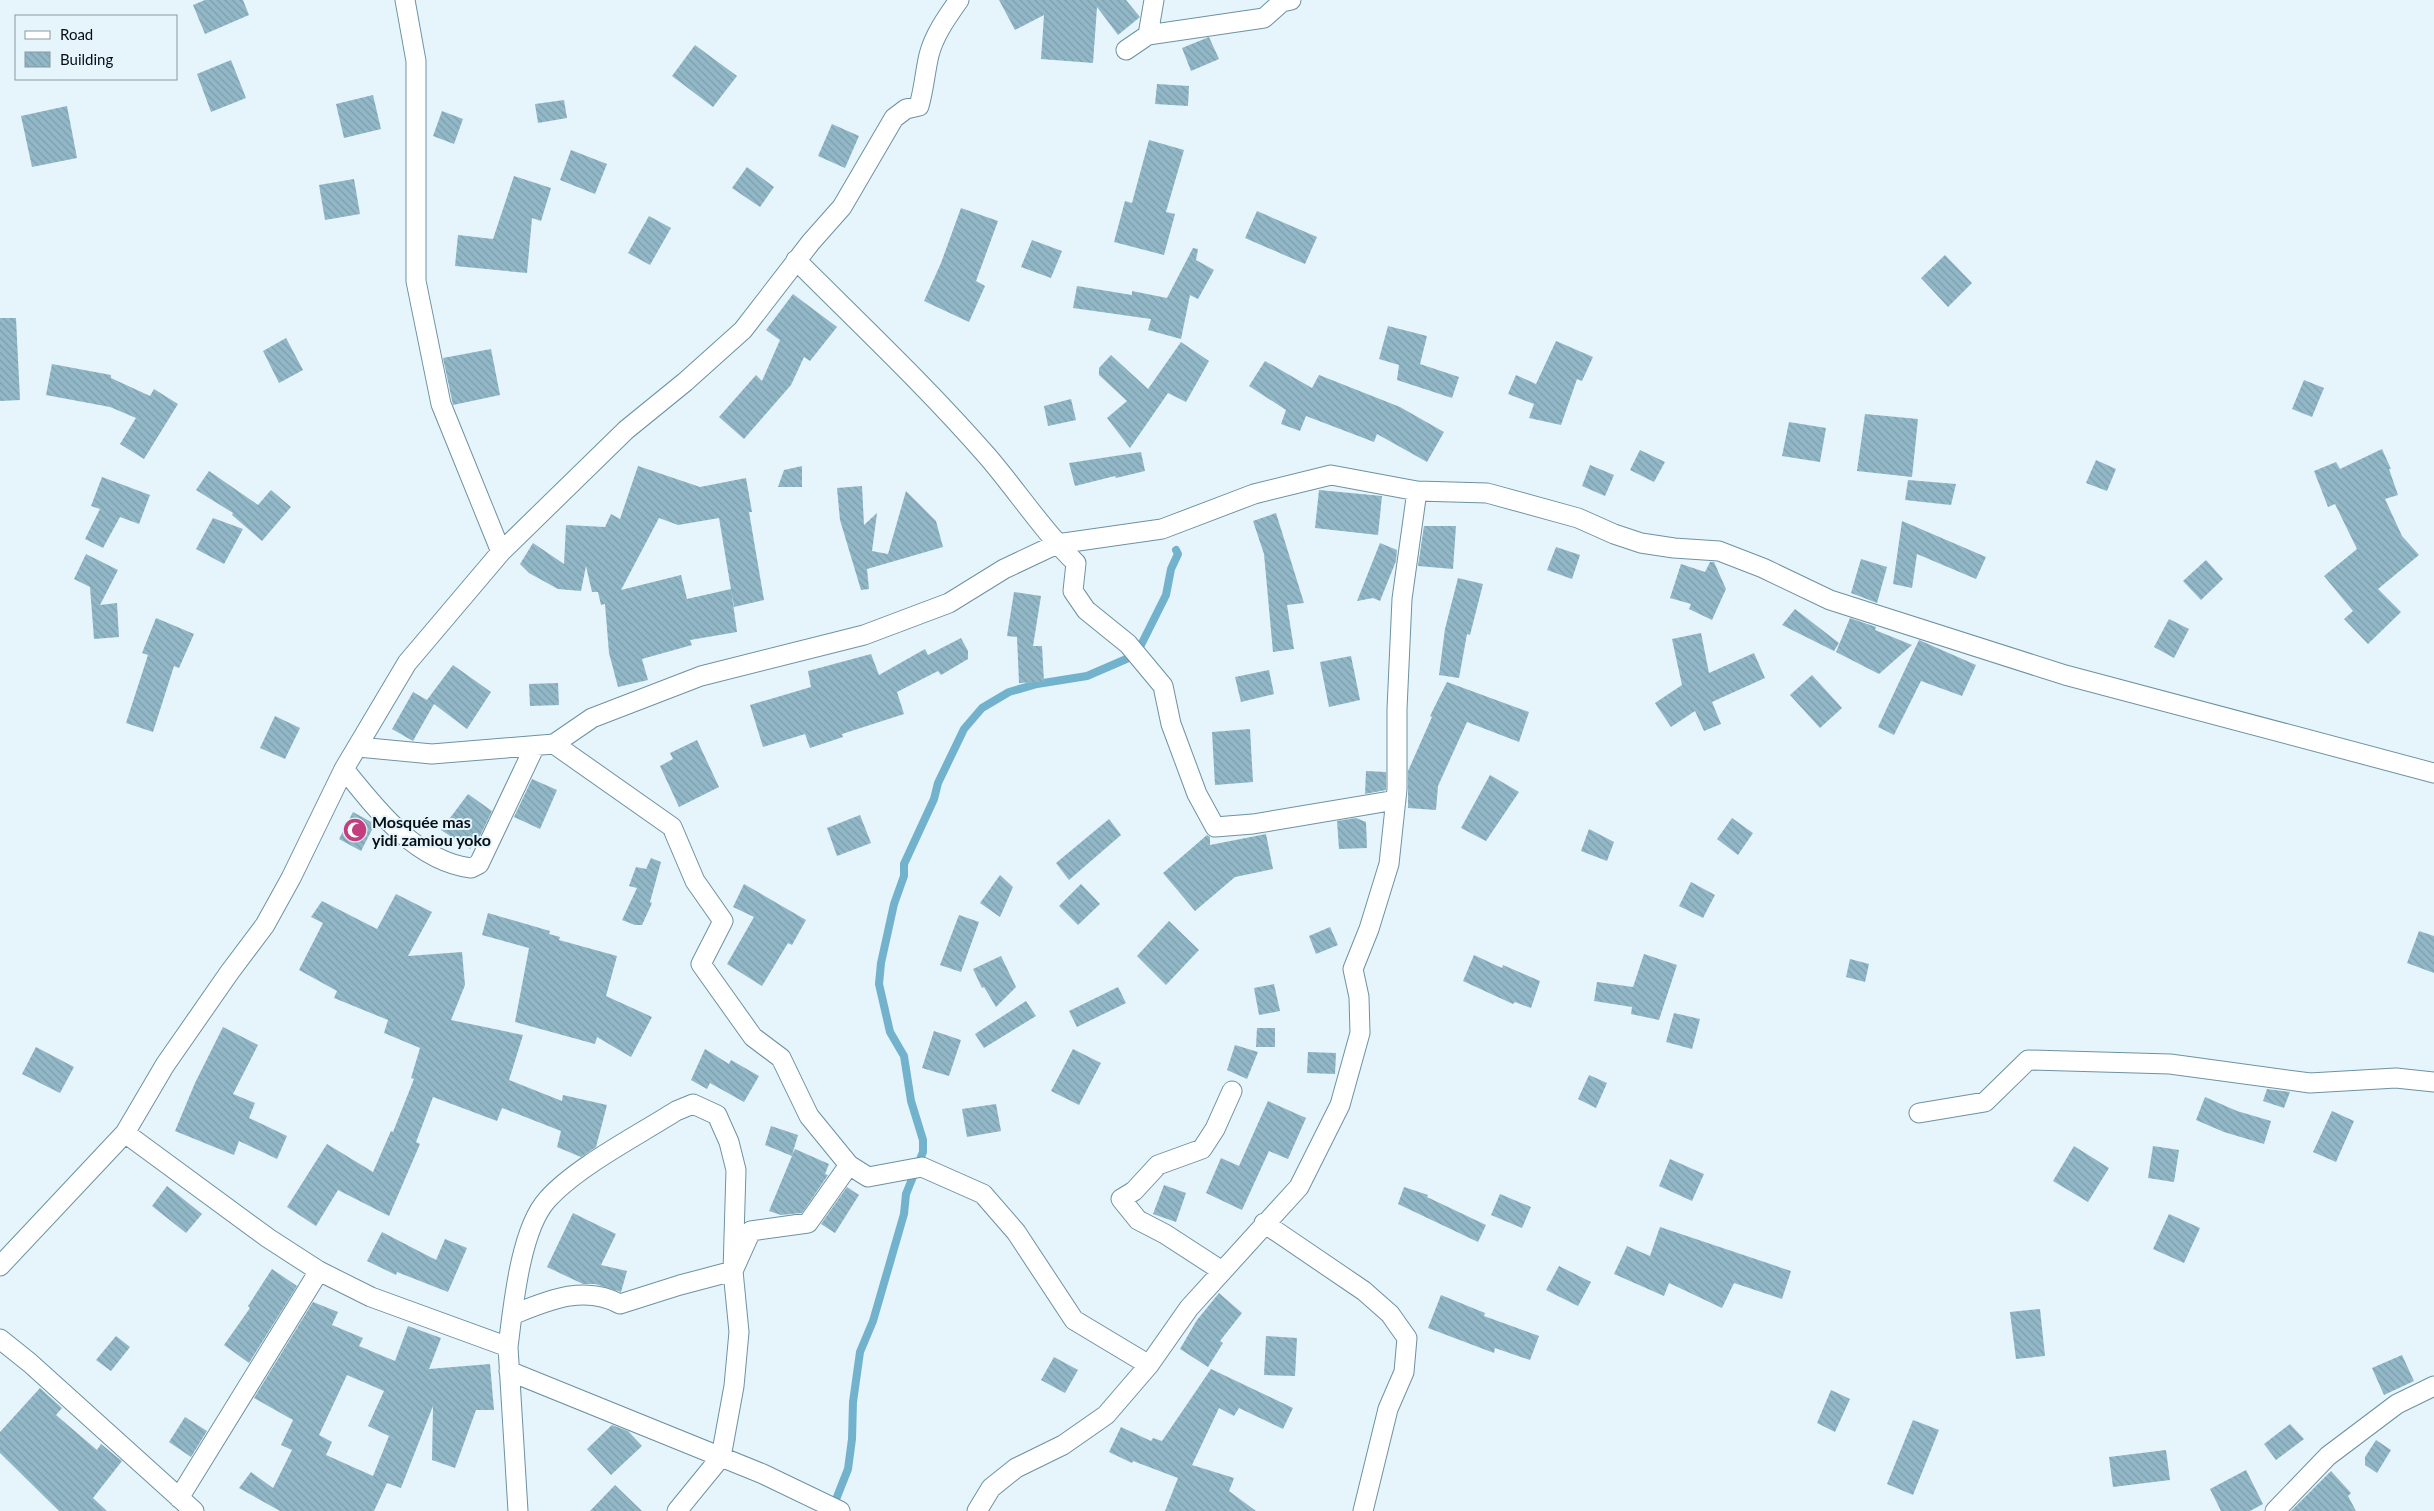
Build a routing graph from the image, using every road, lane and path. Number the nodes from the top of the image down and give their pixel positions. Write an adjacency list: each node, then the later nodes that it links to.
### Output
1 (405, 0): 10 (street)
2 (959, 0): 7 (street)
3 (1154, 0): 5 (street)
4 (1291, 0): 5 (street)
5 (1148, 36): 6 (street)
6 (1126, 50)
7 (796, 260): 9 (street); 10 (street)
8 (1417, 491): 9 (street); 15 (street); 16 (street)
9 (1057, 544): 11 (street); 16 (street)
10 (501, 552): 12 (street)
11 (554, 744): 13 (street); 21 (street)
12 (358, 747): 13 (street); 14 (street)
13 (534, 748): 14 (street)
14 (344, 769): 20 (street)
15 (2434, 773)
16 (1396, 800): 22 (street)
17 (2434, 1082): 19 (street)
18 (1232, 1091): 26 (street)
19 (1918, 1113)
20 (125, 1133): 23 (street); 24 (street)
21 (849, 1165): 25 (street); 30 (street)
22 (1264, 1223): 26 (street); 40 (street)
23 (0, 1266)
24 (319, 1271): 29 (street); 34 (street)
25 (733, 1271): 27 (street); 27 (street); 33 (street)
26 (1222, 1271): 30 (street)
27 (512, 1315): 29 (street)
28 (0, 1339): 34 (street)
29 (508, 1347): 31 (street)
30 (1149, 1365): 39 (street)
31 (509, 1372): 33 (street); 36 (street)
32 (2434, 1386): 41 (street)
33 (721, 1457): 37 (street); 38 (street)
34 (179, 1498): 35 (street)
35 (194, 1511)
36 (518, 1511)
37 (677, 1511)
38 (840, 1511)
39 (977, 1511)
40 (1363, 1511)
41 (2275, 1511)

